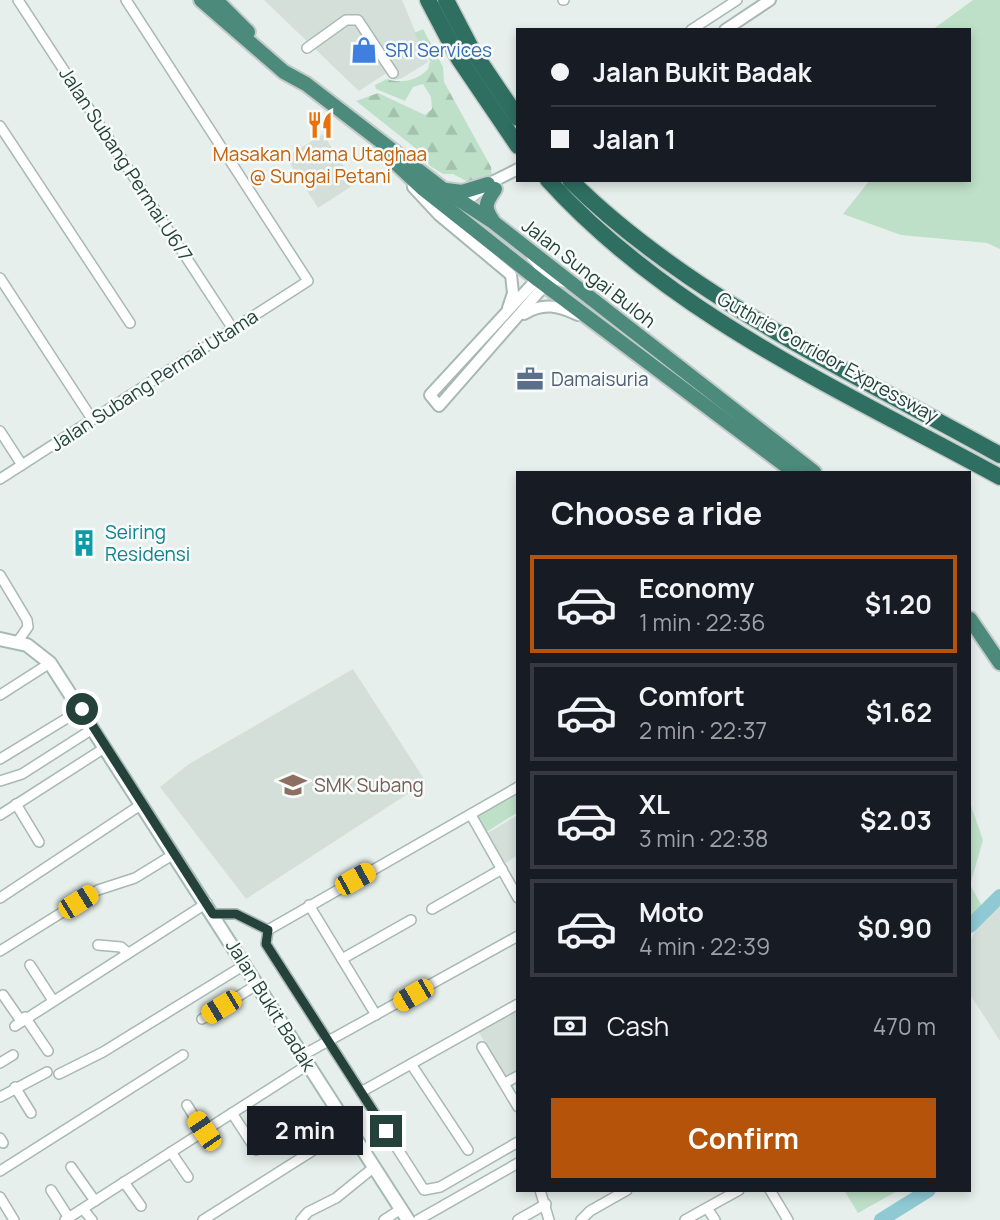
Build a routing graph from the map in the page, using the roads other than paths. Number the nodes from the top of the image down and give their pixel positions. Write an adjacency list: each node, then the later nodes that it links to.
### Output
1 (19, 0): 34 (street, Jalan Subang Permai U6/7)
2 (126, 0): 34 (street, Jalan Subang Permai Utama)
3 (201, 0): 13 (highway, Jalan Sungai Buloh)
4 (216, 0): 13 (highway, Jalan Sungai Buloh)
5 (428, 0): 17 (highway)
6 (446, 0): 15 (highway)
7 (737, 0): 9 (street)
8 (770, 0): 10 (street)
9 (694, 28)
10 (728, 28)
11 (307, 48): 12 (street)
12 (393, 73)
13 (306, 84): 14 (highway, Jalan Sungai Buloh)
14 (337, 108): 18 (highway, Jalan Sungai Buloh); 24 (highway, Jalan Sungai Buloh)
15 (516, 115)
16 (0, 126): 33 (street)
17 (516, 144)
18 (388, 156): 23 (highway, Jalan Sungai Buloh); 32 (street)
19 (516, 170): 22 (street)
20 (549, 182): 42 (highway, Guthrie Corridor Expressway)
21 (572, 182): 38 (highway, Guthrie Corridor Expressway)
22 (492, 187): 24 (highway); 25 (street); 26 (highway)
23 (422, 188): 25 (highway); 27 (highway, Jalan Sungai Buloh)
24 (444, 190): 25 (highway, Jalan Sungai Buloh)
25 (466, 205): 26 (highway, Jalan Sungai Buloh); 27 (highway)
26 (493, 222): 28 (highway, Jalan Sungai Buloh)
27 (468, 225): 30 (highway, Jalan Sungai Buloh)
28 (515, 240): 30 (street); 31 (highway, Jalan Sungai Buloh)
29 (0, 278): 36 (street)
30 (542, 281): 31 (street); 32 (street); 35 (highway, Jalan Sungai Buloh)
31 (577, 286): 41 (highway, Jalan Sungai Buloh)
32 (509, 317): 32 (street); 35 (street)
33 (130, 323)
34 (233, 329): 36 (street, Jalan Subang Permai Utama)
35 (619, 340): 40 (highway, Jalan Sungai Buloh)
36 (92, 419): 39 (street, Jalan Subang Permai Utama)
37 (0, 431): 39 (street)
38 (1000, 455)
39 (22, 465): 43 (street, Jalan Subang Permai Utama)
40 (793, 471)
41 (813, 471)
42 (1000, 477)
43 (0, 479)
44 (0, 575): 47 (street)
45 (971, 620): 49 (highway)
46 (0, 639): 47 (main road, Jalan Bukit Badak)
47 (18, 641): 48 (main road, Jalan Bukit Badak)
48 (50, 663): 50 (street); 51 (main road, Jalan Bukit Badak)
49 (1000, 663)
50 (0, 695)
51 (82, 709): 52 (main road, Jalan Bukit Badak); 54 (street)
52 (94, 728): 53 (main road, Jalan Bukit Badak); 55 (street)
53 (106, 747): 57 (street); 58 (main road, Jalan Bukit Badak)
54 (0, 760)
55 (0, 781)
56 (516, 788): 60 (street)
57 (16, 804): 59 (street); 61 (street)
58 (142, 804): 62 (main road, Jalan Bukit Badak); 65 (street)
59 (0, 815)
60 (471, 815): 63 (street); 66 (street)
61 (39, 842)
62 (174, 853): 67 (main road, Jalan Bukit Badak); 73 (street)
63 (502, 869): 64 (street); 68 (street)
64 (516, 894)
65 (0, 898)
66 (309, 905): 70 (street); 75 (street)
67 (210, 908): 70 (street); 74 (street); 76 (main road, Jalan Bukit Badak)
68 (432, 909)
69 (411, 920): 75 (street)
70 (268, 930): 85 (street)
71 (516, 937): 82 (street)
72 (98, 945): 74 (street)
73 (0, 951)
74 (128, 953): 80 (street)
75 (342, 959): 82 (street)
76 (246, 964): 78 (main road, Jalan Bukit Badak); 94 (street)
77 (30, 965): 80 (street)
78 (258, 984): 83 (street); 90 (main road, Jalan Bukit Badak)
79 (3, 995): 84 (street)
80 (52, 999): 84 (street)
81 (516, 1004): 92 (street)
82 (376, 1015): 85 (street)
83 (202, 1019)
84 (20, 1021): 87 (street)
85 (328, 1042): 90 (street); 98 (street)
86 (482, 1047): 96 (street)
87 (48, 1051)
88 (13, 1055): 91 (street)
89 (183, 1055): 113 (street)
90 (306, 1060): 103 (street); 104 (main road, Jalan Bukit Badak)
91 (0, 1063)
92 (411, 1064): 98 (street); 108 (street)
93 (47, 1072): 97 (street)
94 (59, 1074)
95 (516, 1077): 96 (street)
96 (505, 1083): 100 (street)
97 (15, 1087): 99 (street); 102 (street)
98 (361, 1092): 106 (street)
99 (0, 1097)
100 (516, 1103)
101 (187, 1105): 105 (street)
102 (31, 1113)
103 (232, 1113): 105 (street); 107 (street)
104 (347, 1129): 112 (main road, Jalan Bukit Badak); 131 (street)
105 (204, 1131): 109 (street)
106 (516, 1143)
107 (256, 1150)
108 (468, 1150)
109 (171, 1152): 114 (street); 115 (street)
110 (516, 1164): 134 (street)
111 (71, 1167): 122 (street)
112 (373, 1168): 127 (main road, Jalan Bukit Badak); 132 (street)
113 (0, 1171)
114 (188, 1177)
115 (124, 1182): 122 (street); 124 (street)
116 (51, 1190): 128 (street)
117 (541, 1192): 123 (street)
118 (623, 1192): 137 (street)
119 (735, 1192): 125 (street)
120 (771, 1192): 140 (street)
121 (0, 1197): 129 (street)
122 (95, 1201): 126 (street)
123 (546, 1205): 135 (street); 136 (street)
124 (141, 1206)
125 (707, 1208): 138 (street); 139 (street)
126 (83, 1209): 128 (street); 130 (street)
127 (404, 1214): 133 (street)
128 (67, 1219)
129 (14, 1220)
130 (92, 1220)
131 (203, 1220)
132 (301, 1220)
133 (384, 1220)
134 (418, 1220)
135 (518, 1220)
136 (549, 1220)
137 (581, 1220)
138 (685, 1220)
139 (715, 1220)
140 (788, 1220)

